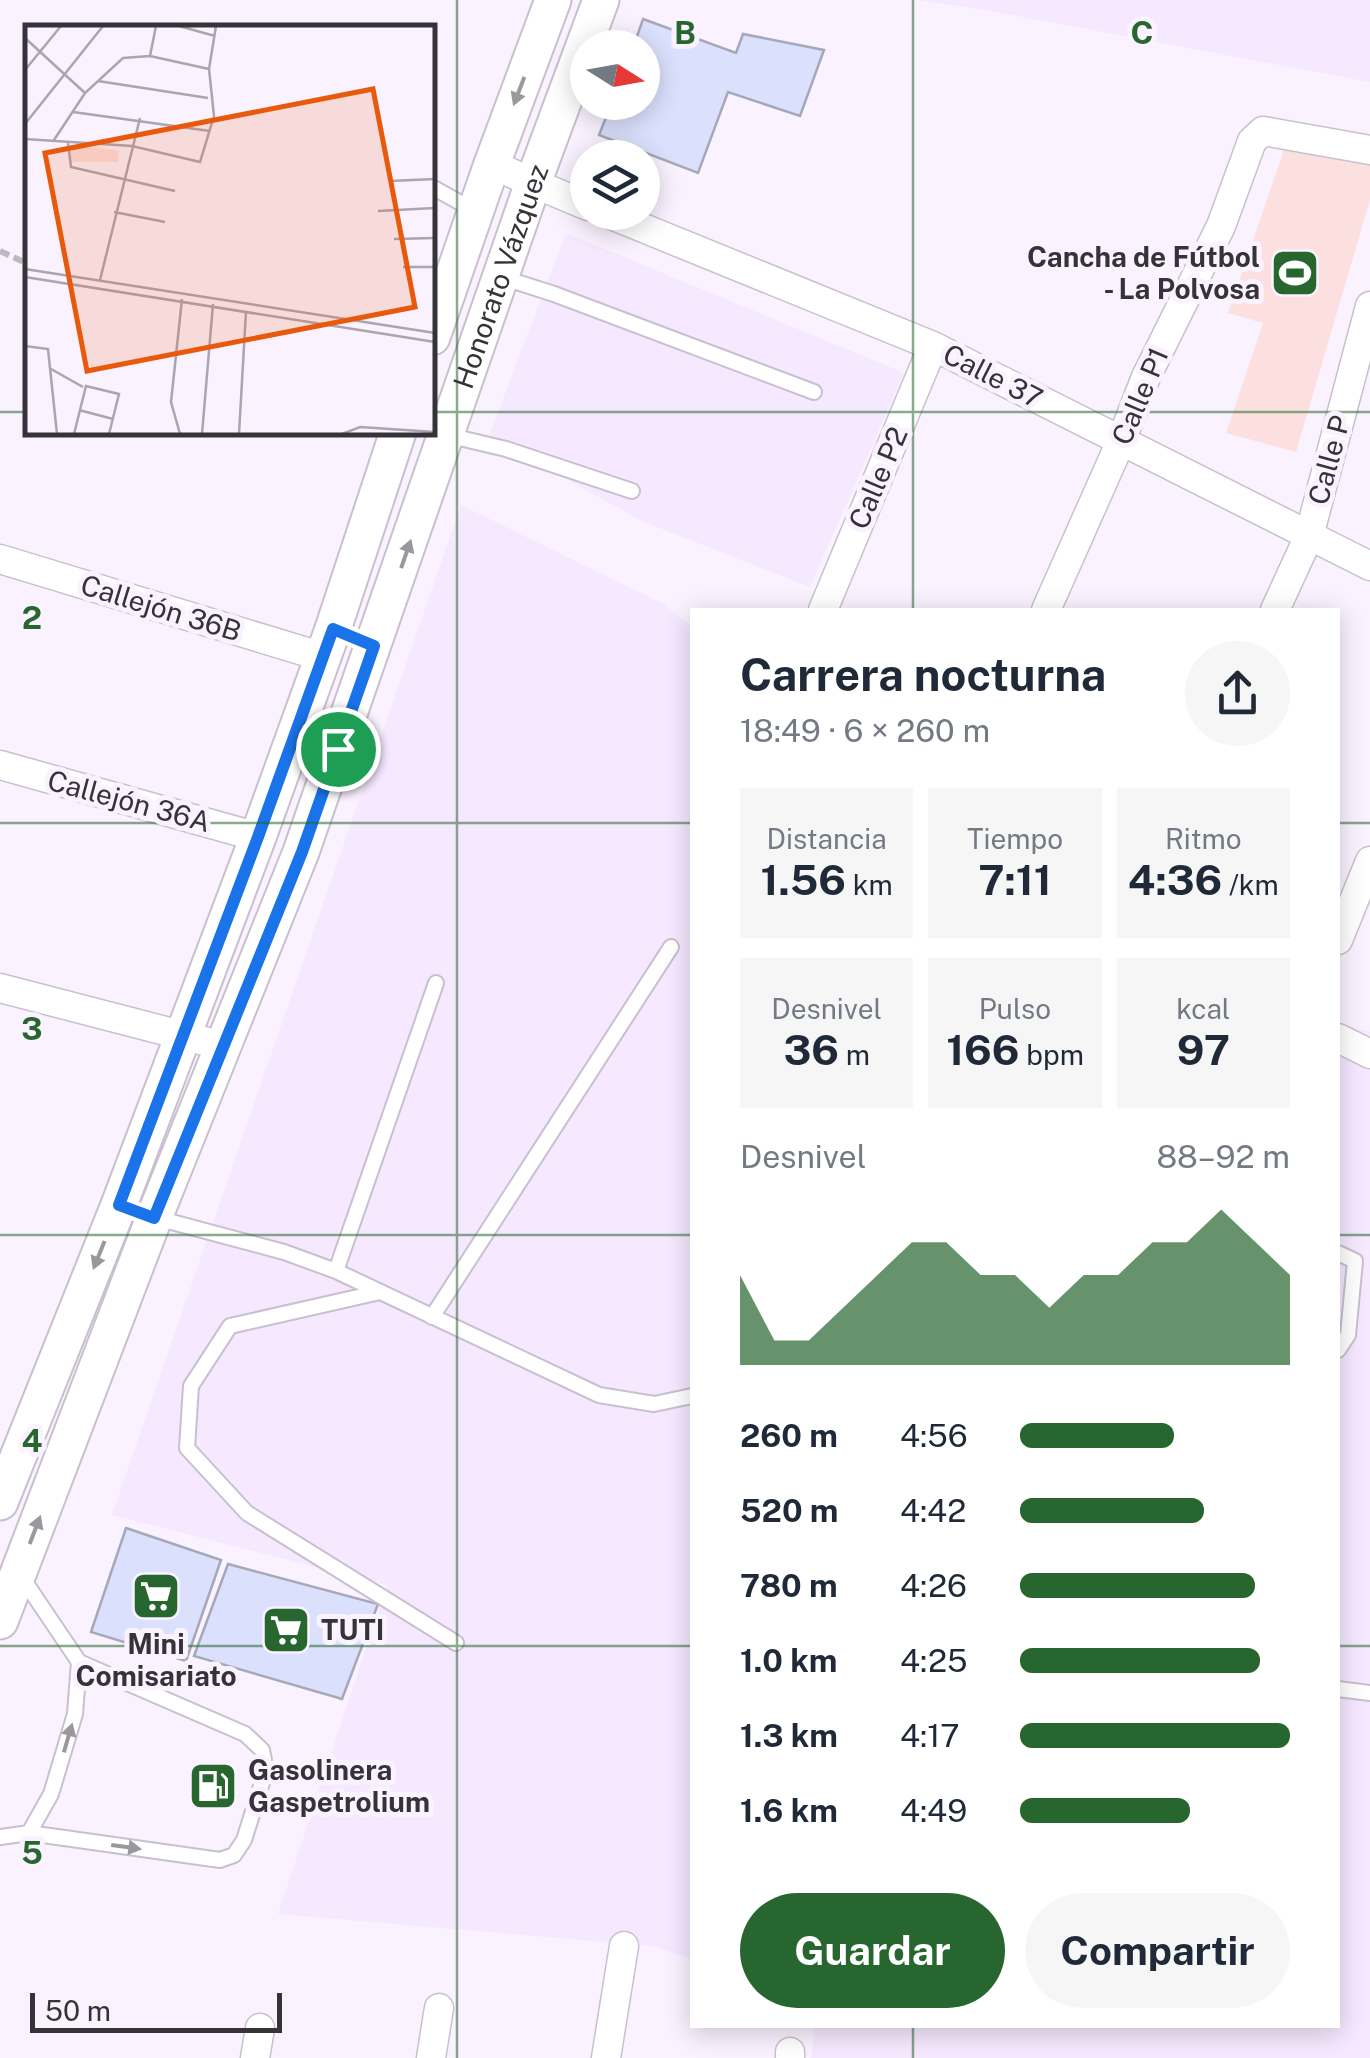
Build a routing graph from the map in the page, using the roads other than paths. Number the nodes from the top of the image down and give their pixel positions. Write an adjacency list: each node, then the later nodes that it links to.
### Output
1 (553, 0): 4 (street, Honorato Vázquez, one-way to 4)
2 (602, 0): 5 (street, Honorato Vázquez)
3 (1370, 150): 17 (street, Calle P1)
4 (492, 164): 5 (street); 8 (street, Honorato Vázquez)
5 (532, 184): 7 (street); 10 (street, Honorato Vázquez)
6 (435, 188): 8 (lane)
7 (570, 199)
8 (476, 211): 12 (street, Honorato Vázquez)
9 (648, 230): 13 (street, Calle 37)
10 (500, 277): 14 (lane); 16 (street, Honorato Vázquez)
11 (1370, 306): 19 (street, Calle P)
12 (435, 327)
13 (934, 346): 17 (street, Calle 37); 22 (street, Calle P2)
14 (814, 392)
15 (397, 435): 25 (street)
16 (447, 435): 18 (lane); 26 (street, Honorato Vázquez, one-way to 16)
17 (1121, 441): 19 (street, Calle 37); 23 (street, Calle P1)
18 (632, 492)
19 (1308, 536): 21 (street, Calle 37); 24 (street, Calle P)
20 (0, 559): 25 (street, Callejón 36B)
21 (1370, 566)
22 (824, 608)
23 (1047, 608)
24 (1276, 608)
25 (328, 643): 26 (street); 28 (street)
26 (374, 646): 36 (street, Honorato Vázquez)
27 (0, 765): 28 (street, Callejón 36A)
28 (258, 837): 34 (street)
29 (1370, 861): 30 (street)
30 (1340, 935)
31 (670, 947): 43 (lane)
32 (436, 984): 41 (lane)
33 (0, 988): 34 (street)
34 (182, 1034): 36 (street); 38 (street)
35 (1340, 1039): 37 (street)
36 (223, 1046): 39 (street, Honorato Vázquez)
37 (1370, 1054)
38 (119, 1205): 39 (lane); 46 (street, one-way to 46)
39 (154, 1218): 41 (lane); 47 (street, Honorato Vázquez, one-way to 39)
40 (1340, 1253): 44 (lane)
41 (336, 1271): 42 (lane)
42 (380, 1292): 43 (lane); 49 (lane)
43 (432, 1317): 45 (lane)
44 (1340, 1347)
45 (690, 1396)
46 (0, 1502)
47 (18, 1573): 48 (street, Honorato Vázquez); 50 (lane)
48 (0, 1621)
49 (456, 1643)
50 (79, 1662): 53 (lane, one-way to 50); 53 (lane, one-way to 50)
51 (1340, 1688): 52 (lane)
52 (1370, 1693)
53 (30, 1833): 54 (lane)
54 (0, 1837)
55 (624, 1946): 60 (street)
56 (440, 2008): 59 (street)
57 (260, 2028): 58 (street)
58 (255, 2058)
59 (430, 2058)
60 (606, 2058)

